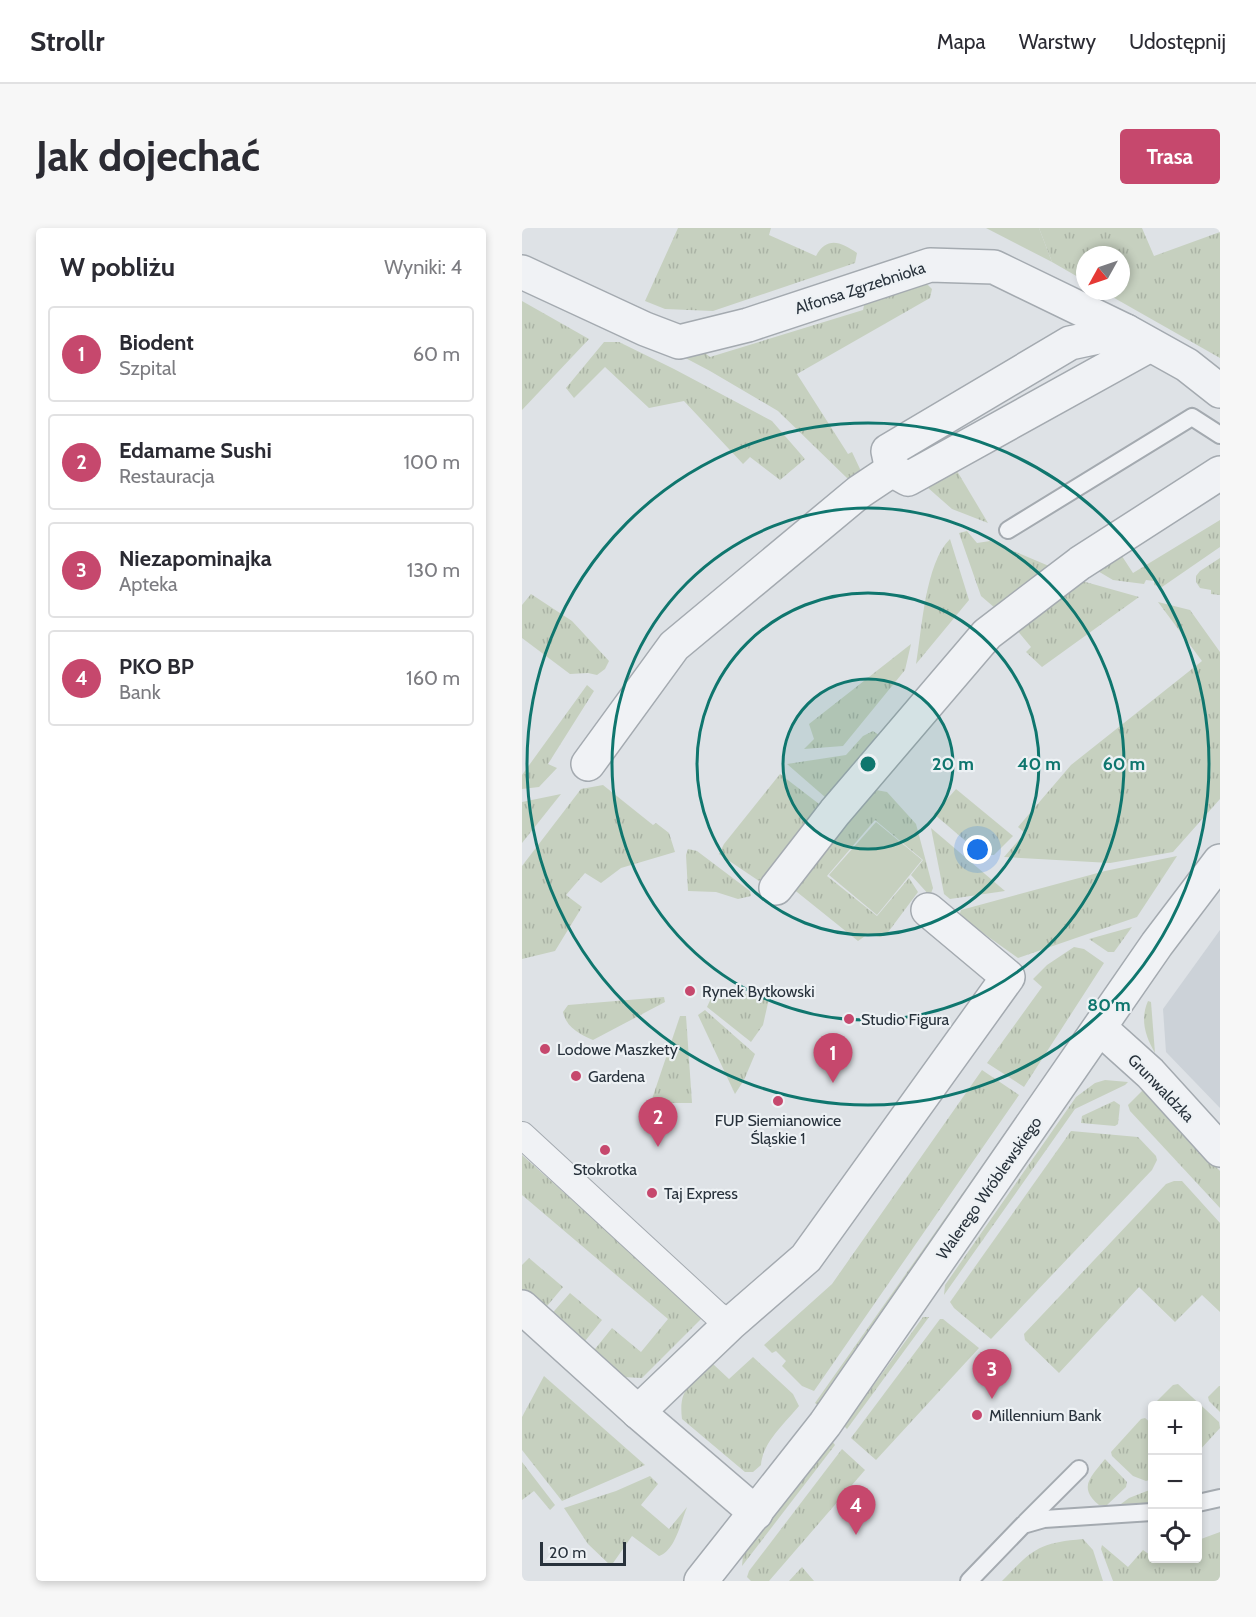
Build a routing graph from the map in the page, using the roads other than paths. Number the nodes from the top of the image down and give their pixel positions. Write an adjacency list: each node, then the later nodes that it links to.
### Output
1 (522, 272): 2 (street, Alfonsa Zgrzebnioka)
2 (1138, 338): 3 (street, Alfonsa Zgrzebnioka); 7 (street)
3 (1220, 391)
4 (1220, 435): 6 (lane)
5 (1220, 473): 9 (street)
6 (1008, 530)
7 (588, 764)
8 (1220, 861): 11 (street, Walerego Wróblewskiego)
9 (776, 888)
10 (928, 910): 15 (street)
11 (1100, 1028): 13 (street, Grunwaldzka); 21 (street, Walerego Wróblewskiego)
12 (522, 1135): 15 (street)
13 (1220, 1149)
14 (522, 1307): 16 (street)
15 (730, 1324): 16 (street)
16 (638, 1412): 21 (street)
17 (1079, 1469): 22 (lane)
18 (1220, 1498): 19 (lane)
19 (1202, 1502)
20 (1148, 1512): 22 (lane)
21 (756, 1513): 23 (street, Walerego Wróblewskiego)
22 (1023, 1525): 24 (lane)
23 (711, 1577)
24 (969, 1581)

